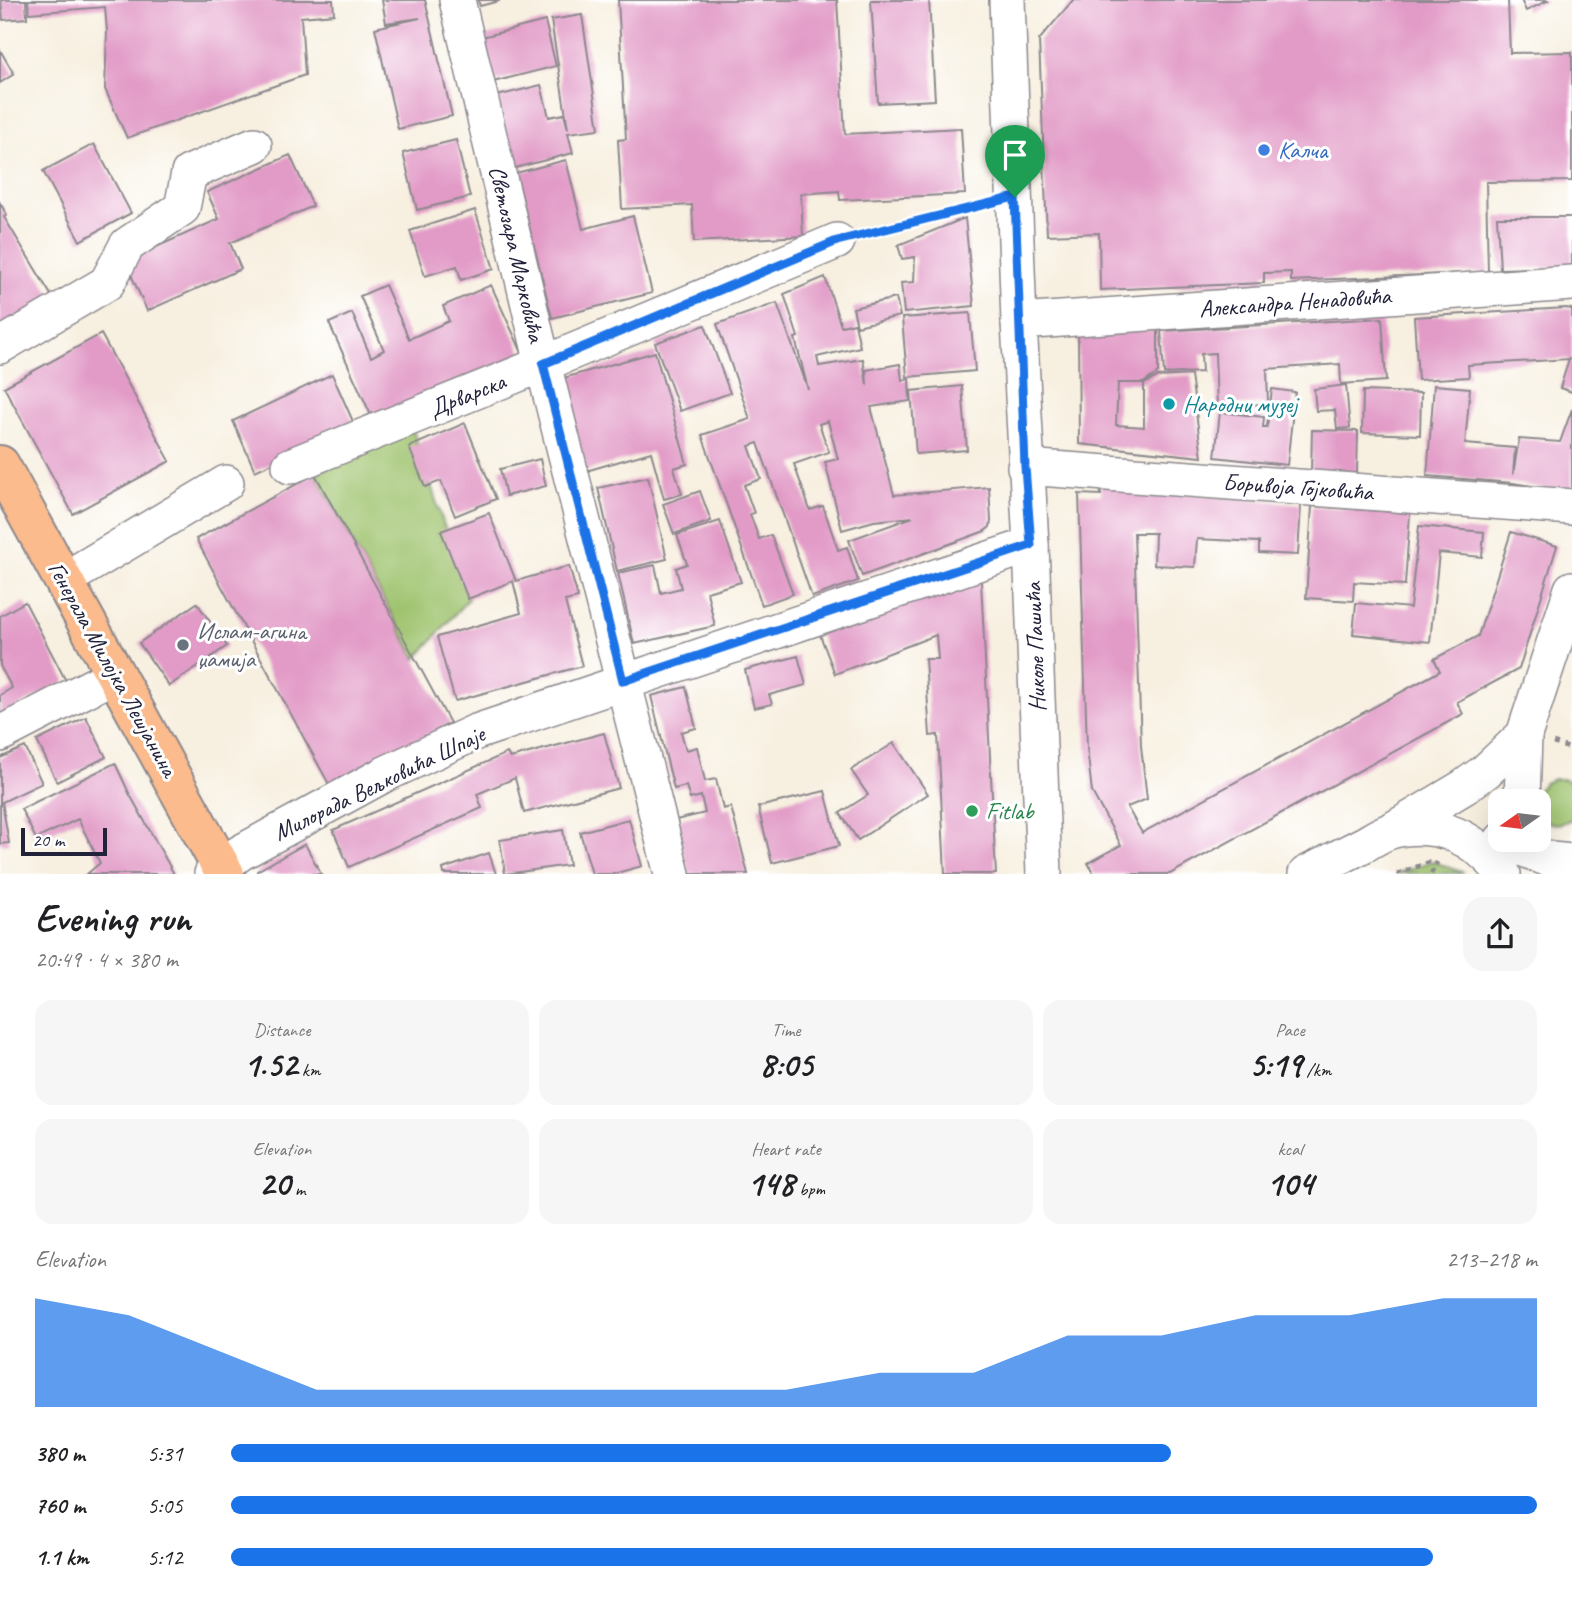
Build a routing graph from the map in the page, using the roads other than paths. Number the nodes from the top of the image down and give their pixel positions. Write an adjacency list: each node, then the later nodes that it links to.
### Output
1 (457, 0): 8 (street, Светозара Марковића)
2 (1007, 0): 6 (street, Николе Пашића)
3 (254, 145): 7 (street)
4 (837, 241): 8 (street, Дрварска)
5 (1572, 283): 6 (street, Александра Ненадовића)
6 (1018, 323): 11 (street, Николе Пашића)
7 (0, 346)
8 (543, 364): 10 (street, Дрварска); 18 (street, Светозара Марковића)
9 (0, 464): 15 (main road, Генерала Милојка Лешјанина)
10 (290, 467)
11 (1025, 467): 13 (street, Боривоја Гојковића); 14 (street, Николе Пашића)
12 (226, 483): 15 (street)
13 (1572, 507)
14 (1031, 545): 18 (street, Милорада Вељковића Шпаје); 29 (street, Николе Пашића)
15 (64, 580): 17 (main road, Генерала Милојка Лешјанина)
16 (1572, 589): 20 (street)
17 (116, 674): 19 (street); 27 (main road, Генерала Милојка Лешјанина)
18 (623, 681): 27 (street, Милорада Вељковића Шпаје); 28 (street, Светозара Марковића)
19 (0, 734)
20 (1524, 735): 21 (street); 23 (street)
21 (1522, 789)
22 (1433, 827): 23 (street); 24 (street); 31 (street)
23 (1392, 830): 30 (street)
24 (1488, 835)
25 (1534, 852): 26 (street)
26 (1560, 862)
27 (219, 871)
28 (672, 873)
29 (1044, 873)
30 (1306, 873)
31 (1503, 873)

